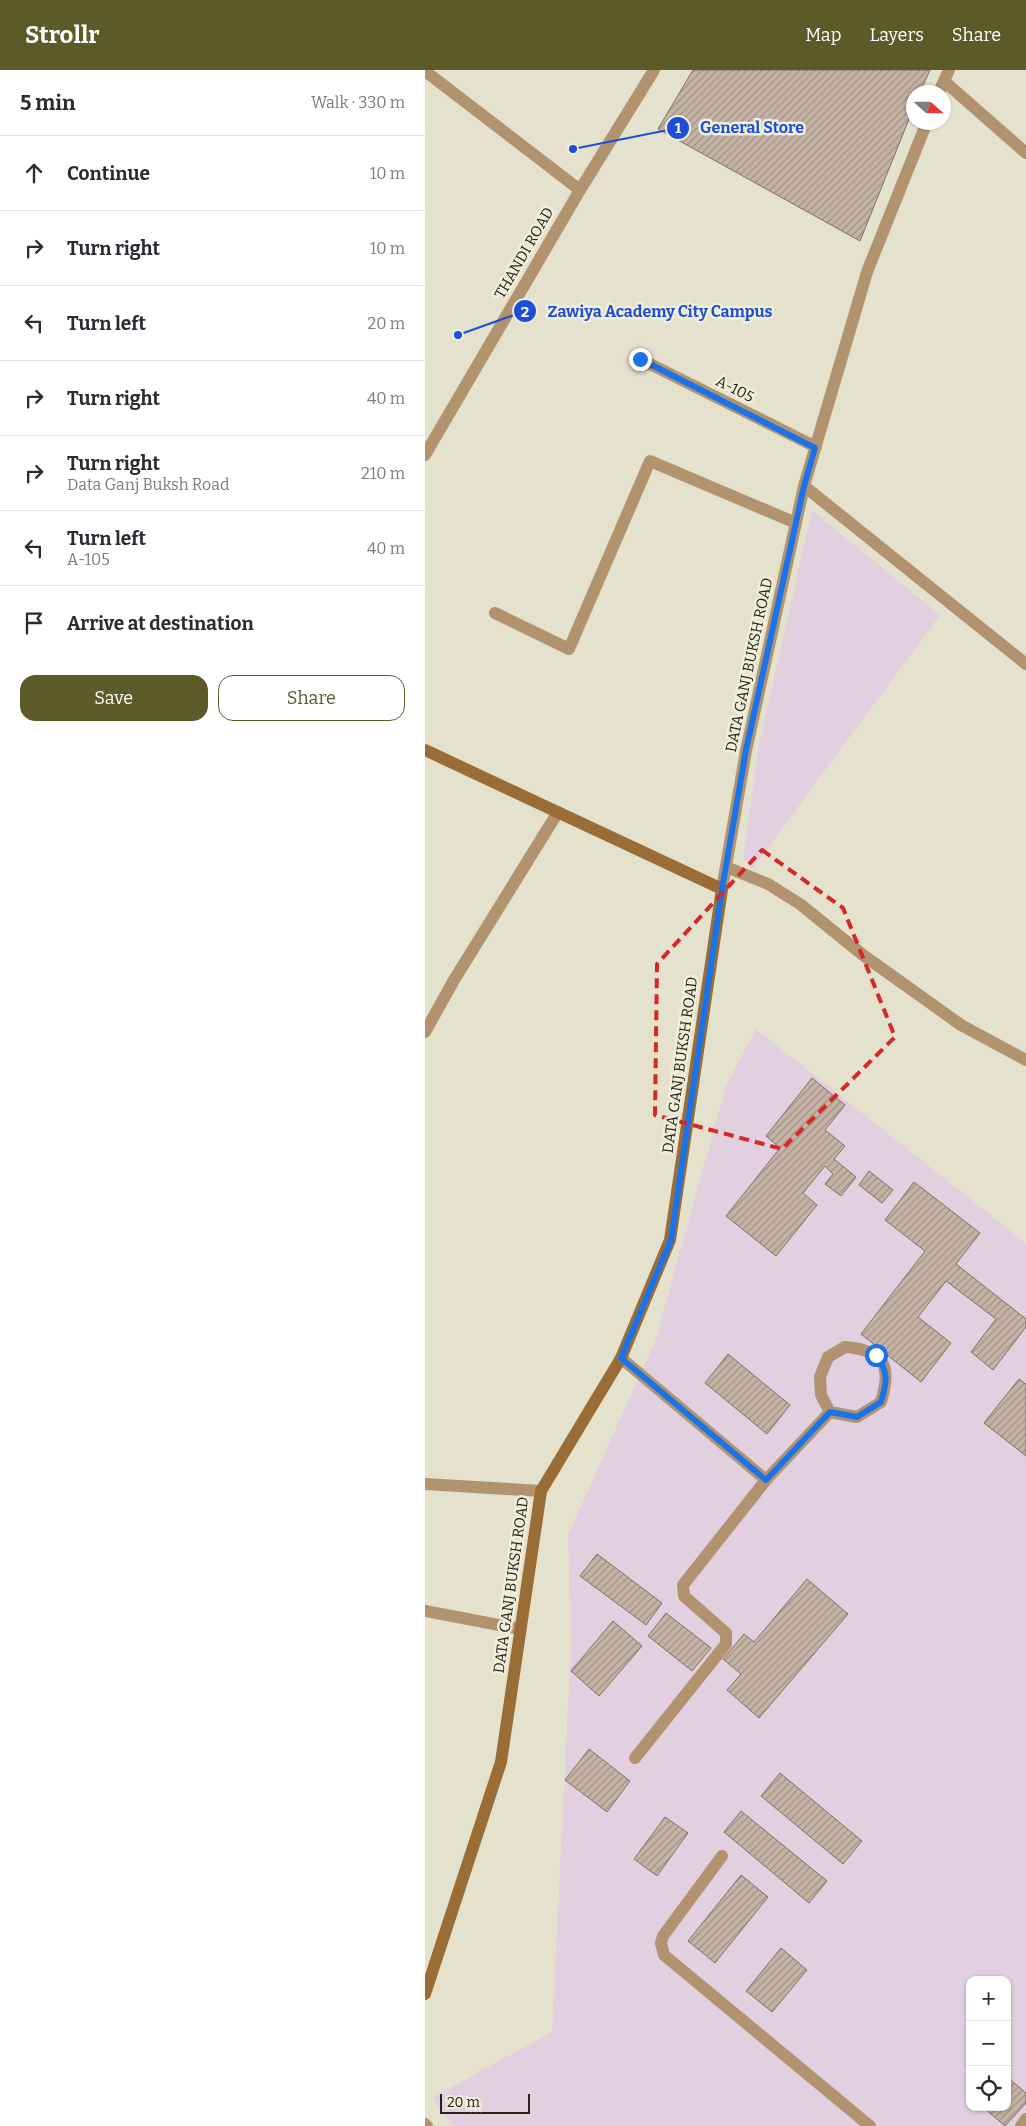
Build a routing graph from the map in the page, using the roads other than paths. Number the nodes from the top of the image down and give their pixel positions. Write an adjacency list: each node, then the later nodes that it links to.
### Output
1 (654, 70): 6 (street, THANDI ROAD)
2 (425, 71): 6 (street)
3 (944, 81): 5 (street)
4 (924, 130): 8 (street, DATA GANJ BUKSH ROAD)
5 (1026, 153)
6 (580, 190): 9 (street, THANDI ROAD)
7 (640, 359): 8 (street, A-105)
8 (815, 448): 10 (street, DATA GANJ BUKSH ROAD)
9 (425, 455)
10 (804, 486): 11 (street, DATA GANJ BUKSH ROAD); 13 (street)
11 (796, 523): 12 (street); 16 (street, DATA GANJ BUKSH ROAD)
12 (495, 613)
13 (1026, 664)
14 (425, 750): 15 (street)
15 (558, 812): 17 (street); 18 (street)
16 (726, 867): 17 (street, DATA GANJ BUKSH ROAD); 19 (street)
17 (722, 889): 20 (street, DATA GANJ BUKSH ROAD)
18 (425, 1032)
19 (1026, 1060)
20 (621, 1358): 22 (street); 24 (street, DATA GANJ BUKSH ROAD)
21 (830, 1412): 21 (street); 22 (street)
22 (766, 1480): 27 (street)
23 (425, 1484): 24 (street)
24 (541, 1491): 26 (street, DATA GANJ BUKSH ROAD)
25 (425, 1611): 26 (street)
26 (520, 1629): 29 (street, DATA GANJ BUKSH ROAD)
27 (635, 1758)
28 (722, 1856): 31 (street)
29 (425, 1994)
30 (1026, 2119): 32 (street)
31 (870, 2126)
32 (1021, 2126)

